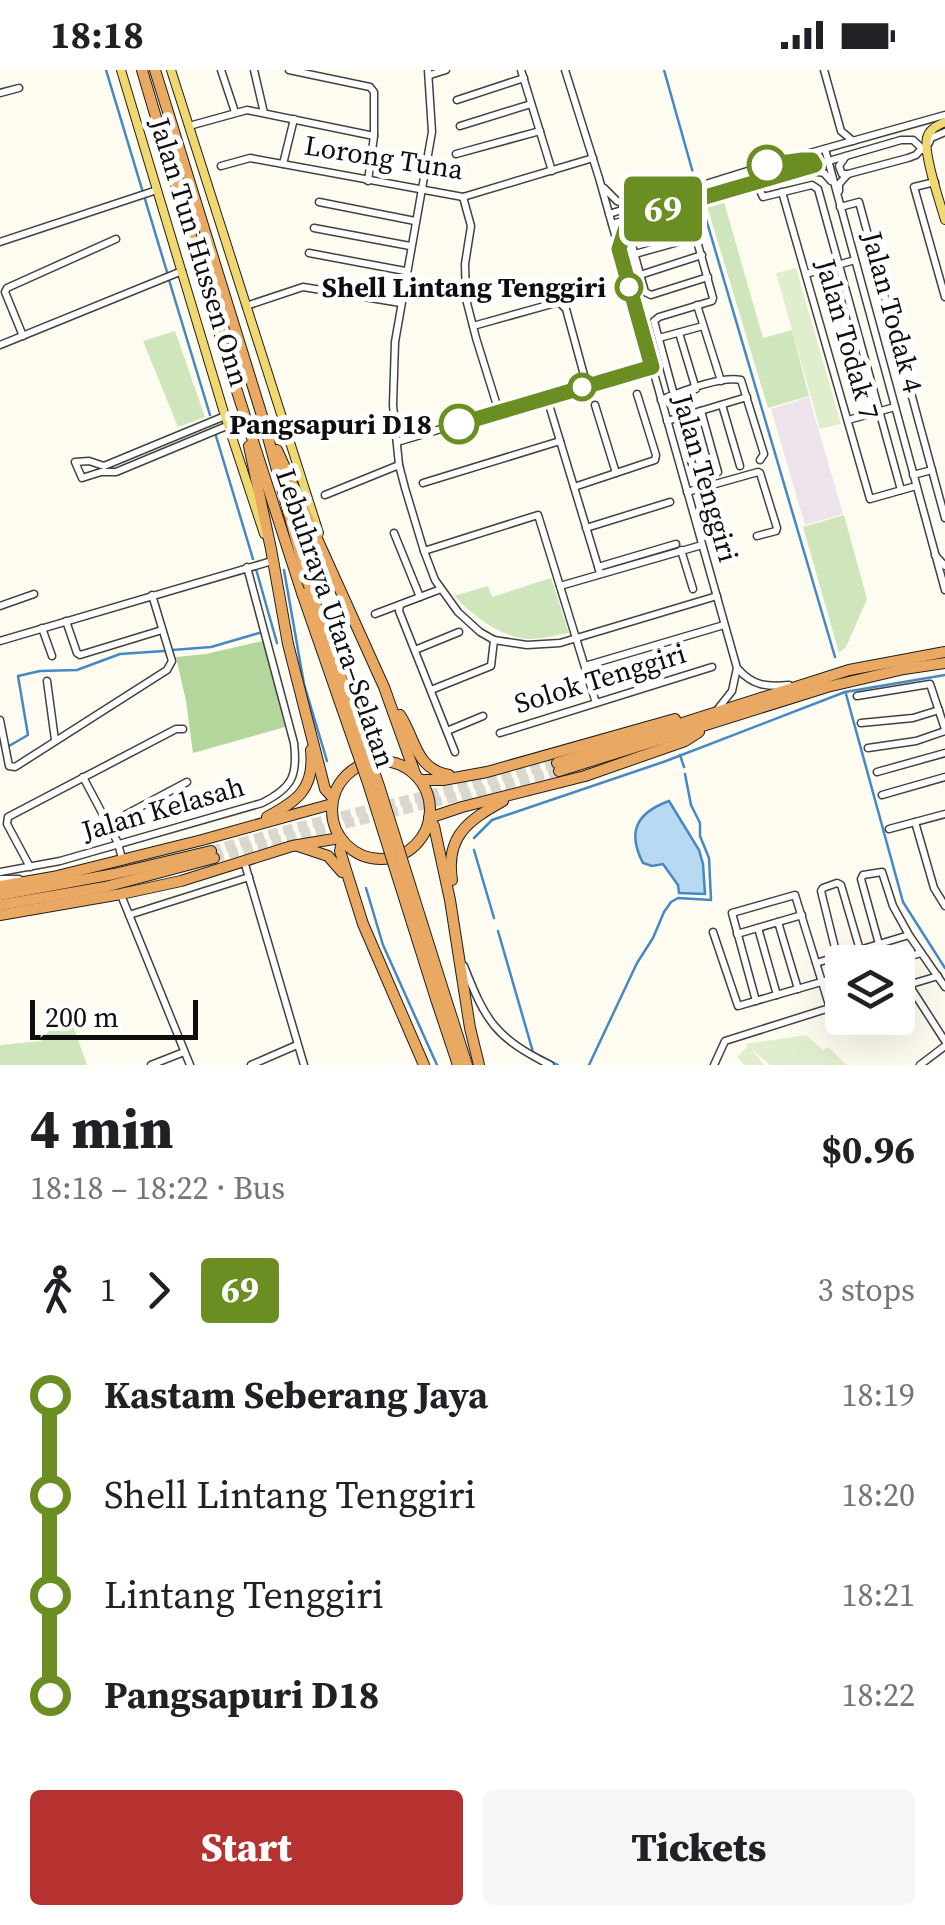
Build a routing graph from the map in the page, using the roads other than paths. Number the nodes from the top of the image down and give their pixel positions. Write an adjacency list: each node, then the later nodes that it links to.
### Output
1 (122, 70): 49 (main road, Jalan Tun Hussen Onn)
2 (142, 70): 94 (highway, Lebuhraya Utara–Selatan)
3 (155, 70): 109 (highway, Lebuhraya Utara–Selatan)
4 (171, 70): 22 (main road)
5 (222, 70): 17 (street)
6 (254, 70): 18 (street)
7 (288, 70): 27 (street)
8 (446, 70): 11 (street)
9 (566, 70): 34 (street, Jalan Tenggiri)
10 (824, 70): 25 (street)
11 (429, 73): 48 (street)
12 (523, 74): 15 (street); 16 (street)
13 (19, 88): 14 (street)
14 (0, 94)
15 (457, 100)
16 (532, 104): 23 (street); 24 (street)
17 (235, 112): 18 (street); 22 (street)
18 (264, 113): 20 (street)
19 (945, 114): 28 (street)
20 (294, 119): 27 (street); 36 (street, Lorong Tuna)
21 (945, 122): 31 (main road)
22 (189, 126): 83 (main road)
23 (460, 126)
24 (540, 130): 32 (street); 41 (street)
25 (841, 132): 28 (street); 29 (street)
26 (945, 132): 31 (street)
27 (374, 136): 44 (street)
28 (853, 141): 29 (street)
29 (839, 145): 30 (street)
30 (825, 150): 35 (street, Jalan Todak 4); 37 (street)
31 (925, 150): 33 (street); 42 (street); 45 (main road)
32 (456, 154)
33 (847, 156): 35 (street); 42 (street)
34 (593, 158): 41 (street, Lorong Tuna); 43 (street, Jalan Tenggiri)
35 (828, 161): 38 (street); 47 (street, Jalan Todak 4)
36 (283, 164): 39 (street, Lorong Tuna); 44 (street, Lorong Tuna)
37 (767, 165): 38 (street); 55 (street)
38 (815, 165): 40 (street)
39 (220, 166)
40 (801, 169): 46 (street); 47 (street)
41 (552, 171): 51 (street, Lorong Tuna)
42 (848, 174): 54 (street)
43 (599, 178): 55 (street); 56 (street, Jalan Tenggiri)
44 (368, 181): 48 (street, Lorong Tuna)
45 (935, 182): 58 (main road); 72 (street)
46 (749, 184): 50 (street); 53 (street)
47 (834, 184): 54 (street, Jalan Todak 4)
48 (421, 190): 51 (street, Lorong Tuna); 60 (street)
49 (154, 191): 65 (street); 75 (main road, Jalan Tun Hussen Onn)
50 (782, 192): 74 (street); 77 (street, Jalan Todak 7)
51 (462, 198): 86 (street)
52 (319, 202): 60 (street)
53 (686, 202): 57 (street); 59 (street)
54 (840, 207): 73 (street, Jalan Todak 4); 84 (street, Jalan Todak 4)
55 (627, 208): 56 (street); 59 (street)
56 (609, 214): 61 (street, Jalan Tenggiri)
57 (689, 215): 63 (street); 69 (street)
58 (944, 216)
59 (636, 217): 61 (street); 67 (street)
60 (415, 221): 66 (street)
61 (612, 224): 67 (street, Jalan Tenggiri)
62 (314, 228): 66 (street)
63 (696, 237): 69 (street); 71 (street)
64 (116, 239): 89 (street)
65 (0, 242)
66 (410, 246): 76 (street)
67 (619, 249): 92 (street, Jalan Tenggiri)
68 (310, 253): 76 (street)
69 (634, 254): 78 (street)
70 (944, 254): 72 (street)
71 (702, 256): 78 (street); 79 (street)
72 (934, 256): 80 (street)
73 (855, 260): 74 (street); 85 (street, Jalan Todak 4)
74 (840, 264): 77 (street); 107 (street)
75 (182, 271): 89 (street); 110 (main road, Jalan Tun Hussen Onn)
76 (406, 271): 81 (street)
77 (806, 274): 111 (street, Jalan Todak 7)
78 (640, 276): 79 (street)
79 (708, 277): 82 (street)
80 (945, 297)
81 (400, 303): 83 (street); 115 (street)
82 (698, 305): 87 (street); 90 (street)
83 (246, 306): 144 (main road)
84 (890, 317): 85 (street); 122 (street, Jalan Todak 4)
85 (872, 322): 104 (street, Jalan Todak 4)
86 (472, 326): 95 (street); 106 (street)
87 (703, 326): 88 (street); 93 (street)
88 (679, 333): 90 (street); 96 (street)
89 (23, 336): 91 (street)
90 (659, 338): 98 (street)
91 (0, 345)
92 (652, 367): 95 (street); 101 (street, Jalan Tenggiri)
93 (720, 381): 96 (street); 100 (street)
94 (234, 382): 143 (highway); 250 (highway, Lebuhraya Utara–Selatan, bridge)
95 (587, 386): 99 (street)
96 (696, 388): 98 (street)
97 (637, 394): 124 (street)
98 (674, 395): 101 (street)
99 (547, 398): 106 (street); 114 (street)
100 (747, 398): 103 (street); 118 (street)
101 (661, 400): 112 (street, Jalan Tenggiri)
102 (596, 405): 124 (street)
103 (722, 405): 105 (street); 121 (street)
104 (895, 408): 107 (street); 125 (street, Jalan Todak 4)
105 (702, 411): 108 (street); 123 (street)
106 (499, 412): 115 (street)
107 (880, 412): 111 (street); 130 (street)
108 (678, 418): 112 (street); 126 (street)
109 (263, 419): 144 (highway); 250 (highway, Lebuhraya Utara–Selatan, bridge)
110 (227, 420): 113 (street); 116 (street); 143 (main road, Jalan Tun Hussen Onn)
111 (848, 420): 130 (street, Jalan Todak 7)
112 (667, 422): 131 (street, Jalan Tenggiri)
113 (175, 435): 116 (street); 117 (street)
114 (560, 441): 127 (street); 128 (street)
115 (397, 442): 120 (street)
116 (178, 444): 119 (street)
117 (134, 453): 119 (street); 119 (street)
118 (760, 460)
119 (138, 462)
120 (400, 466): 132 (street); 142 (street)
121 (740, 466)
122 (932, 470): 125 (street); 134 (street, Jalan Todak 4)
123 (718, 472)
124 (616, 474): 128 (street)
125 (913, 475): 129 (street, Jalan Todak 4)
126 (701, 476)
127 (424, 482)
128 (574, 486): 135 (street)
129 (916, 486): 130 (street); 141 (street, Jalan Todak 4)
130 (902, 490)
131 (687, 492): 137 (street); 139 (street, Jalan Tenggiri)
132 (325, 494)
133 (670, 502): 135 (street)
134 (945, 518)
135 (586, 528): 147 (street)
136 (394, 532): 155 (street)
137 (758, 536)
138 (945, 542): 141 (street)
139 (702, 545): 140 (street); 154 (street, Jalan Tenggiri)
140 (679, 547): 147 (street); 149 (street)
141 (934, 550): 145 (street); 151 (street, Jalan Todak 4)
142 (424, 552): 148 (street); 150 (street)
143 (273, 561): 146 (street); 189 (highway)
144 (328, 562): 179 (highway)
145 (945, 566)
146 (247, 568): 153 (street); 211 (street, Jalan Kelasah)
147 (599, 570): 148 (street)
148 (560, 586): 164 (street)
149 (693, 588)
150 (440, 589): 155 (street); 166 (street)
151 (945, 590)
152 (34, 594): 157 (street)
153 (152, 595): 159 (street); 162 (street)
154 (716, 596): 160 (street, Jalan Tenggiri); 164 (street)
155 (420, 598): 156 (street)
156 (400, 605): 158 (street); 168 (street)
157 (0, 606)
158 (375, 614)
159 (66, 621): 161 (street); 162 (street)
160 (724, 624): 171 (street); 173 (street, Jalan Tenggiri)
161 (42, 628): 165 (street); 169 (street)
162 (162, 630): 190 (street)
163 (459, 632): 168 (street)
164 (576, 638): 166 (street); 171 (street)
165 (0, 640)
166 (494, 640): 176 (street)
167 (945, 648): 175 (highway)
168 (414, 650): 176 (street)
169 (52, 656)
170 (945, 663): 182 (highway)
171 (585, 666): 178 (street)
172 (712, 667): 178 (street, Solok Tenggiri)
173 (737, 668): 175 (street); 182 (street)
174 (47, 682): 190 (street)
175 (804, 683): 182 (highway)
176 (431, 690): 187 (street)
177 (857, 696): 180 (street)
178 (596, 703): 188 (street, Solok Tenggiri)
179 (392, 707): 196 (highway); 199 (highway)
180 (940, 710): 184 (street); 186 (street)
181 (483, 716): 187 (street)
182 (708, 719): 194 (highway); 196 (highway); 201 (highway)
183 (0, 720): 190 (street)
184 (861, 723)
185 (183, 730): 197 (street)
186 (945, 730): 191 (street)
187 (447, 731): 192 (street)
188 (500, 733)
189 (312, 736): 203 (highway); 208 (highway)
190 (55, 740)
191 (868, 748)
192 (455, 752)
193 (945, 754): 195 (street)
194 (558, 767)
195 (877, 772)
196 (466, 776): 199 (highway)
197 (83, 777): 207 (street); 215 (street)
198 (945, 777): 202 (street)
199 (418, 778): 203 (highway); 205 (highway)
200 (188, 782): 207 (street)
201 (516, 793): 205 (highway); 221 (highway)
202 (882, 795)
203 (332, 801): 208 (highway); 210 (highway)
204 (945, 814): 206 (street)
205 (429, 819): 210 (highway); 221 (highway)
206 (915, 822): 209 (street); 223 (street)
207 (108, 824): 211 (street)
208 (253, 826): 213 (highway)
209 (889, 829)
210 (341, 839): 212 (highway); 218 (highway)
211 (118, 843): 213 (street); 215 (street, Jalan Kelasah)
212 (292, 846): 214 (highway); 218 (highway)
213 (122, 860): 217 (highway)
214 (244, 861): 216 (street); 219 (highway)
215 (30, 867): 217 (street, Jalan Kelasah)
216 (249, 877): 225 (street); 254 (street)
217 (0, 879)
218 (348, 881): 260 (highway)
219 (121, 894): 224 (highway); 225 (street)
220 (0, 895): 222 (highway)
221 (450, 900): 238 (highway)
222 (0, 906)
223 (945, 906)
224 (0, 915)
225 (128, 915): 255 (street)
226 (802, 915): 227 (street); 230 (street); 240 (street)
227 (778, 922): 228 (street); 246 (street)
228 (758, 928): 230 (street); 248 (street)
229 (713, 932): 251 (street)
230 (737, 934): 251 (street)
231 (909, 935): 232 (street); 232 (street); 236 (street)
232 (879, 944): 235 (street)
233 (834, 945): 234 (street)
234 (858, 945)
235 (876, 945)
236 (922, 953): 237 (street); 241 (street)
237 (915, 955)
238 (458, 956): 263 (highway); 264 (street)
239 (825, 959): 240 (street)
240 (816, 962): 243 (street)
241 (938, 976): 244 (street); 245 (street)
242 (825, 981): 243 (street)
243 (822, 982): 246 (street); 247 (street)
244 (915, 983)
245 (945, 987)
246 (798, 989): 248 (street)
247 (825, 992)
248 (777, 995): 251 (street)
249 (915, 995): 253 (street)
250 (440, 997): 261 (highway, Lebuhraya Utara–Selatan); 262 (highway, Lebuhraya Utara–Selatan)
251 (756, 1001)
252 (825, 1010): 265 (street)
253 (945, 1044): 266 (street)
254 (298, 1045): 258 (street); 259 (street)
255 (184, 1052): 256 (street); 257 (street)
256 (152, 1065)
257 (190, 1065)
258 (251, 1065)
259 (304, 1065)
260 (424, 1065)
261 (458, 1065)
262 (467, 1065)
263 (479, 1065)
264 (550, 1065)
265 (714, 1065)
266 (920, 1065)

